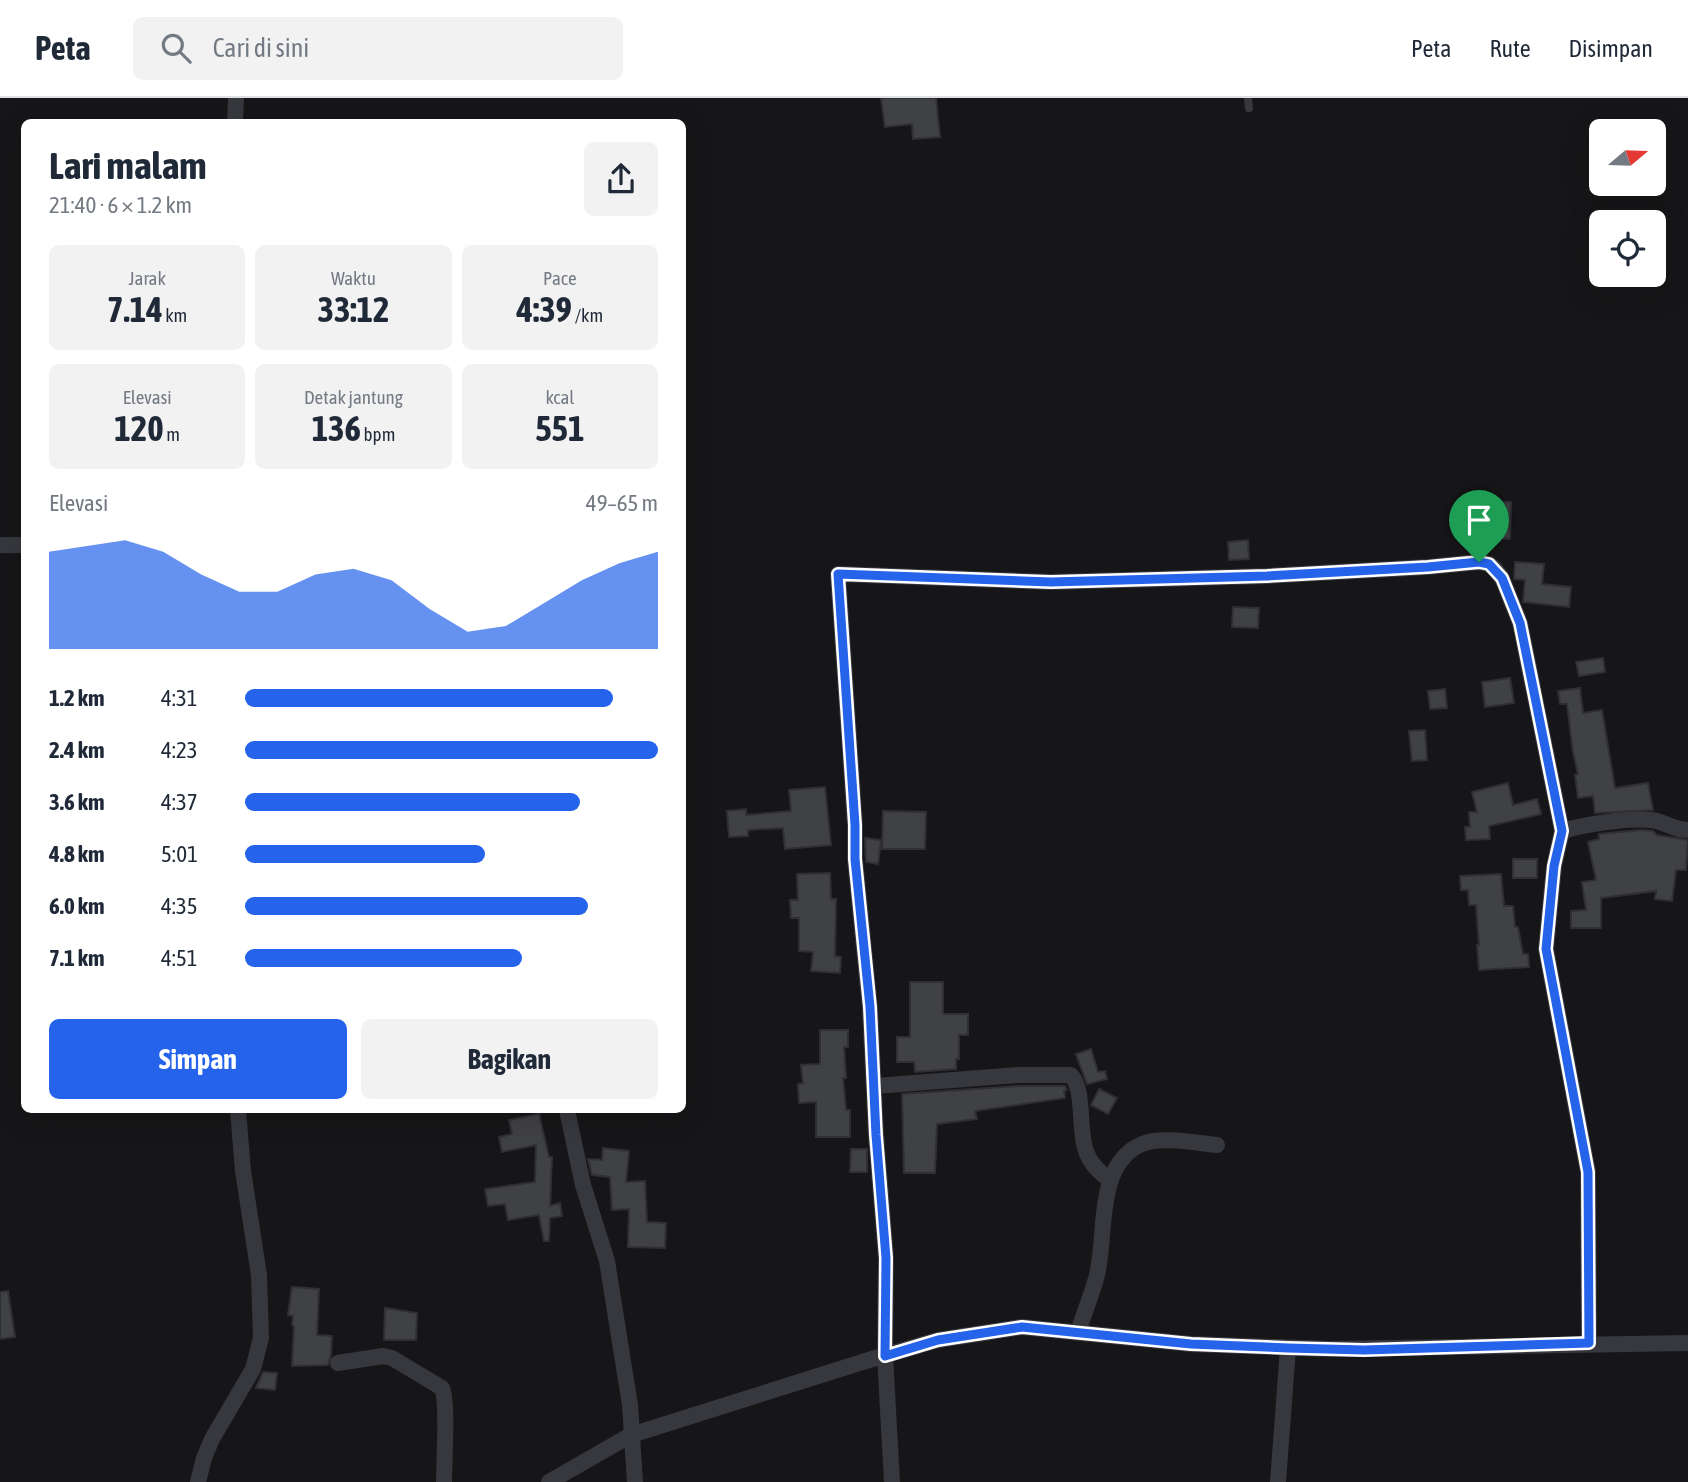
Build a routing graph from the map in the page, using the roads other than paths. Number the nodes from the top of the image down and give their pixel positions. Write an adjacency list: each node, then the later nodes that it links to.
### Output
1 (236, 98): 2 (street)
2 (235, 119)
3 (0, 545): 4 (street)
4 (21, 545)
5 (1562, 831): 6 (street); 7 (street); 13 (street)
6 (1688, 831)
7 (875, 1086): 11 (street); 16 (street)
8 (238, 1113): 19 (street)
9 (568, 1113): 18 (street)
10 (1217, 1145): 11 (street)
11 (1110, 1181): 12 (street)
12 (1078, 1332): 15 (street); 16 (street)
13 (1589, 1343): 14 (street); 15 (street)
14 (1688, 1343)
15 (1288, 1348): 24 (street)
16 (885, 1356): 18 (street); 23 (street)
17 (338, 1363): 20 (street)
18 (631, 1435): 21 (street); 22 (street)
19 (198, 1482)
20 (444, 1482)
21 (549, 1482)
22 (635, 1482)
23 (892, 1482)
24 (1278, 1482)

